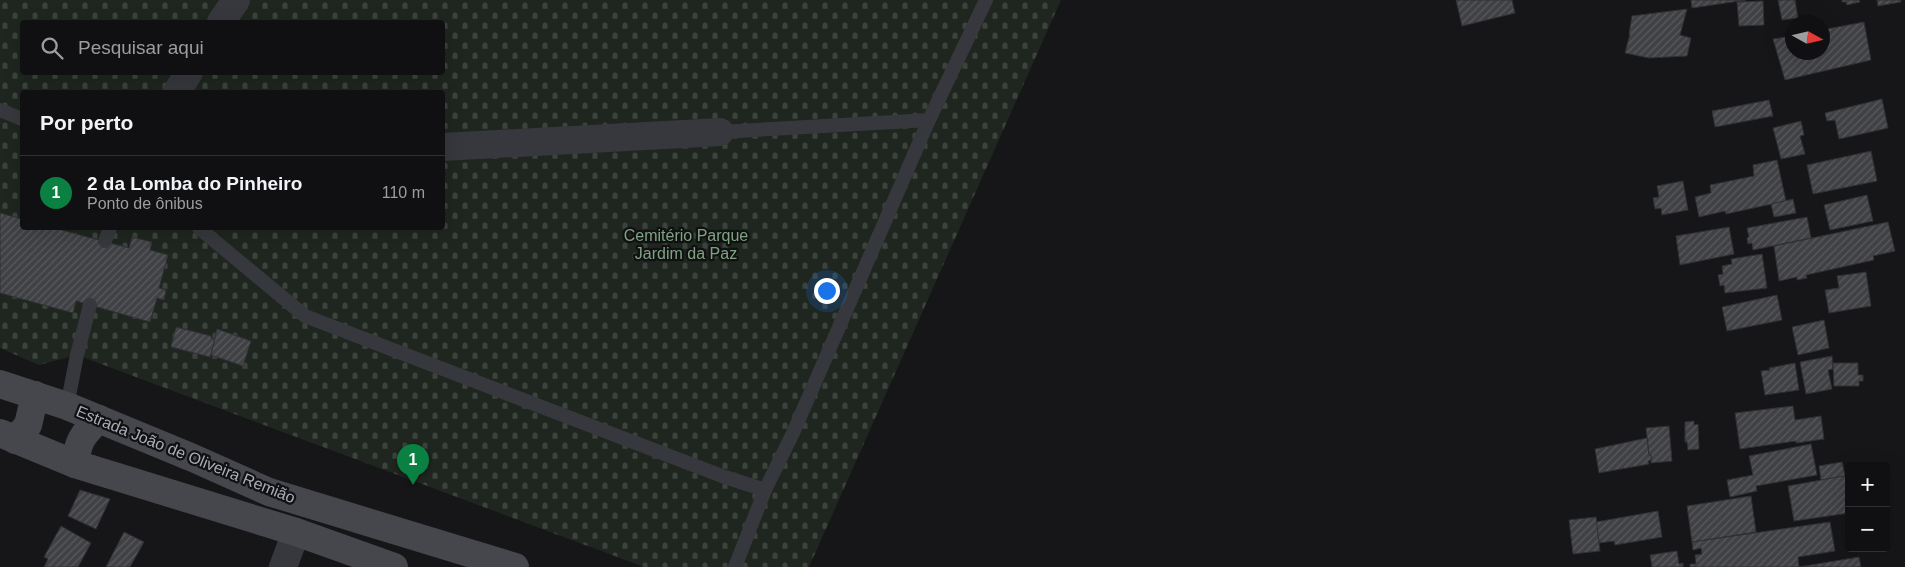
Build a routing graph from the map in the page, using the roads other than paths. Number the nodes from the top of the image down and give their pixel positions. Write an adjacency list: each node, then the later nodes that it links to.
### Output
1 (236, 0): 3 (street)
2 (986, 0): 8 (lane)
3 (222, 20)
4 (187, 75): 5 (street)
5 (177, 90)
6 (0, 110): 7 (lane)
7 (20, 118)
8 (929, 120): 9 (lane); 21 (lane)
9 (720, 132): 10 (street)
10 (445, 147)
11 (109, 230): 13 (lane)
12 (202, 230): 21 (lane)
13 (105, 241)
14 (90, 306): 17 (lane)
15 (0, 384): 16 (main road, Estrada João de Oliveira Remião)
16 (35, 395): 17 (main road, Estrada João de Oliveira Remião); 19 (main road)
17 (67, 406): 18 (main road, Estrada João de Oliveira Remião)
18 (99, 419): 20 (main road); 25 (main road, Estrada João de Oliveira Remião)
19 (8, 436): 20 (main road, Estrada João de Oliveira Remião)
20 (75, 464): 22 (main road, Estrada João de Oliveira Remião)
21 (765, 490): 26 (lane)
22 (296, 532): 23 (street); 24 (main road, Estrada João de Oliveira Remião)
23 (282, 567)
24 (394, 567)
25 (515, 567)
26 (735, 567)

